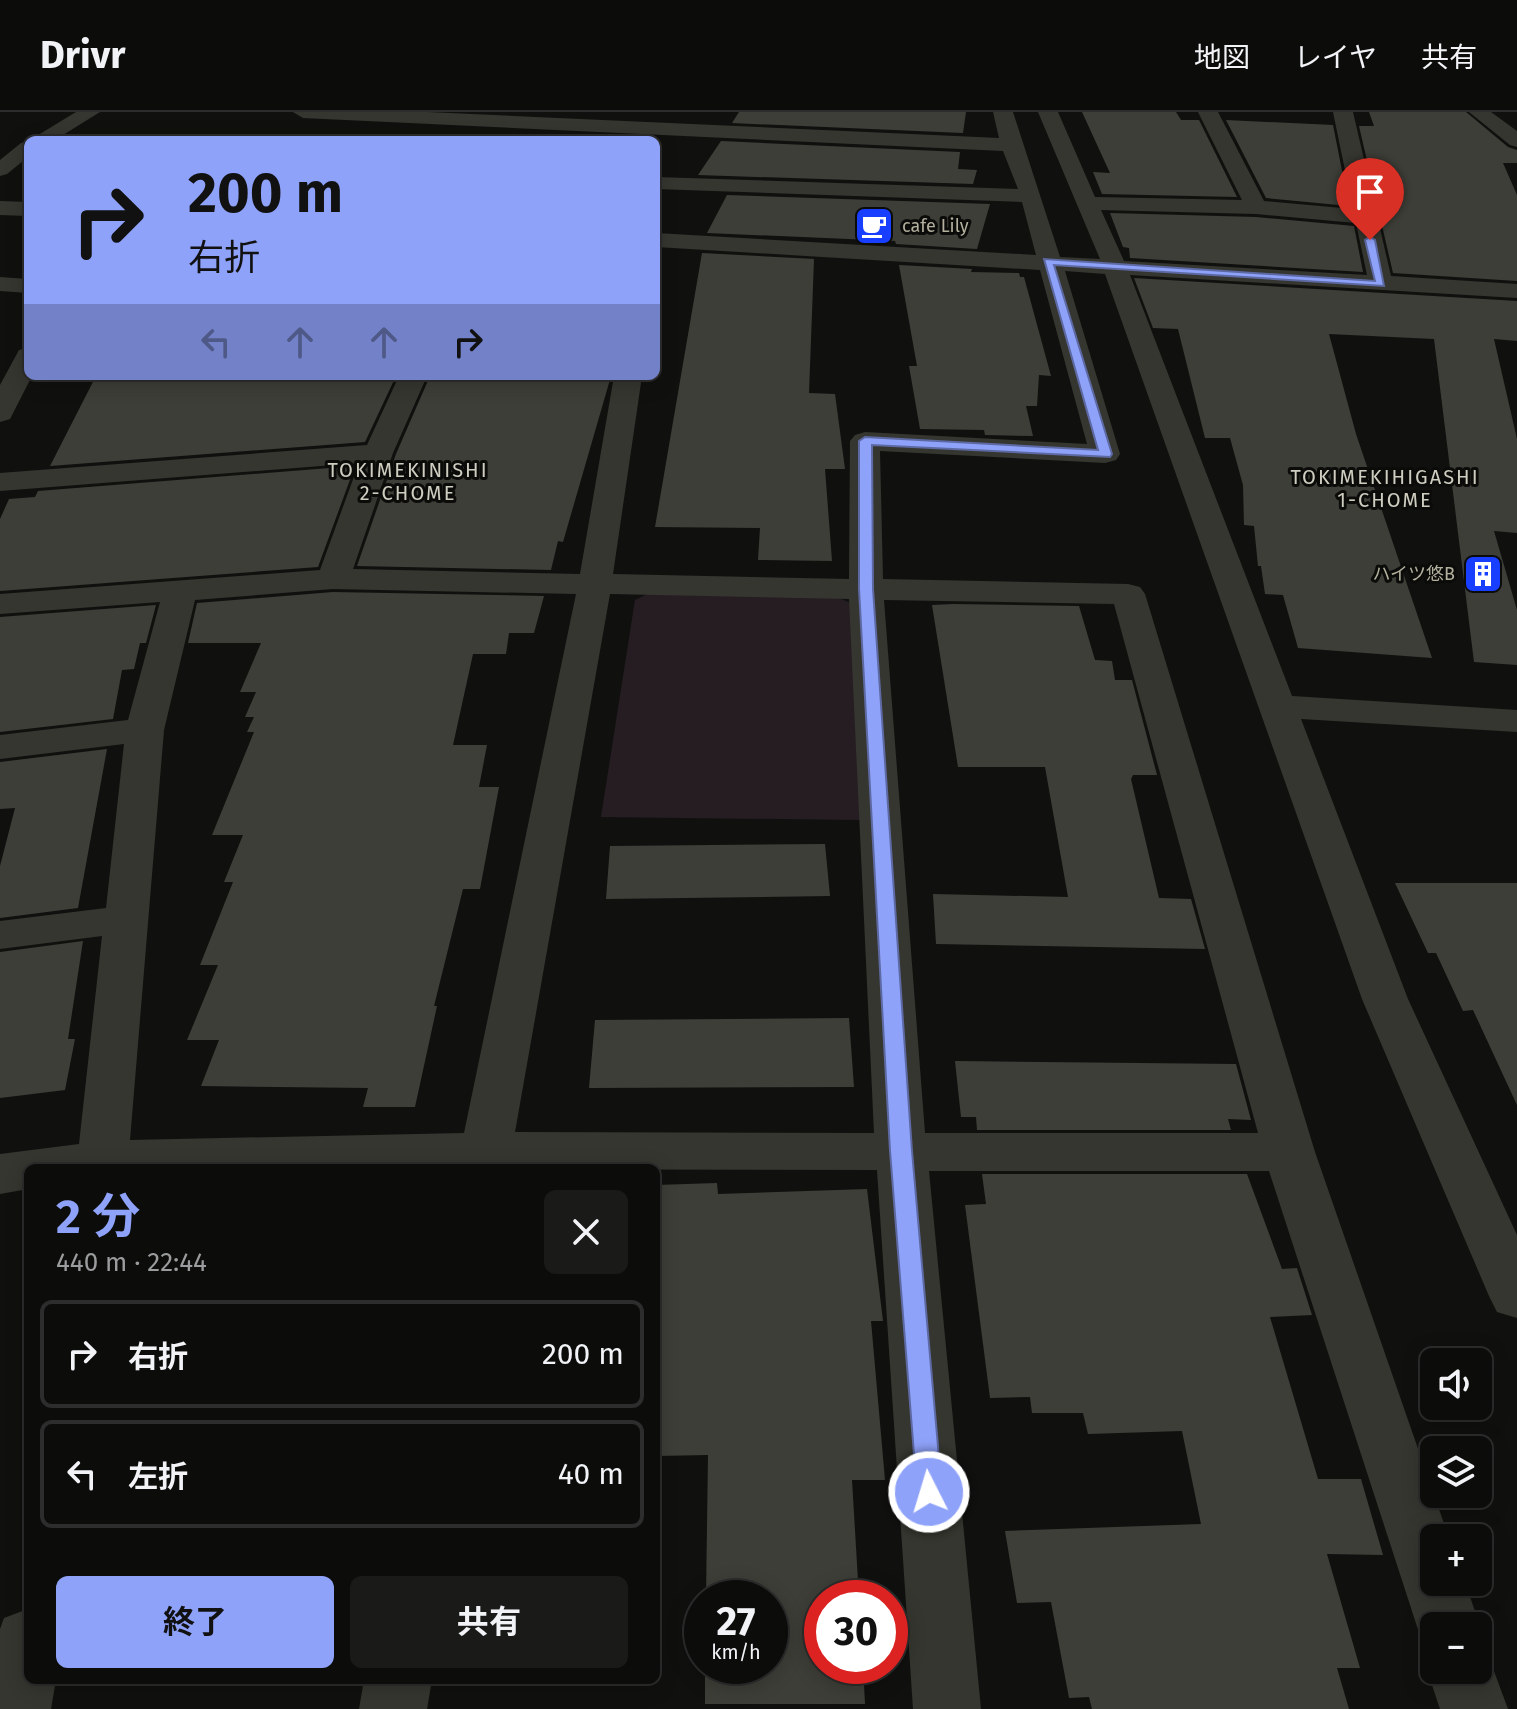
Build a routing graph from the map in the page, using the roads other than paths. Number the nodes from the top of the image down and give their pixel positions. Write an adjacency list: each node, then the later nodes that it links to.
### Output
1 (90, 112): 10 (street)
2 (303, 112): 8 (street)
3 (1003, 112): 13 (street)
4 (1048, 112): 20 (street)
5 (1208, 112): 21 (street)
6 (1343, 112): 24 (street)
7 (1479, 112): 12 (street)
8 (440, 114): 9 (street); 11 (street)
9 (673, 130): 13 (street); 18 (street)
10 (47, 136)
11 (415, 136)
12 (1517, 141)
13 (1011, 145): 19 (street)
14 (0, 151): 15 (street)
15 (24, 151)
16 (24, 152): 17 (street)
17 (0, 170)
18 (660, 183): 19 (street)
19 (1031, 196): 26 (street)
20 (1087, 203): 21 (street); 27 (street)
21 (1256, 207): 24 (street)
22 (0, 208): 23 (street)
23 (24, 209)
24 (1364, 217): 29 (street)
25 (660, 240): 26 (street)
26 (1048, 261): 27 (street); 41 (street)
27 (1114, 265): 29 (street); 43 (street)
28 (0, 284): 30 (street)
29 (1381, 284): 31 (street)
30 (24, 286)
31 (1517, 291)
32 (24, 364): 35 (street)
33 (411, 380): 36 (street)
34 (627, 380): 39 (street)
35 (0, 413)
36 (378, 453): 37 (street); 38 (street)
37 (0, 482)
38 (333, 579): 39 (street); 40 (street)
39 (595, 583): 41 (street); 51 (street)
40 (180, 589): 42 (street); 45 (street)
41 (866, 589): 49 (street); 50 (street)
42 (0, 604)
43 (1277, 706): 44 (street); 55 (street)
44 (1517, 721)
45 (145, 730): 46 (street); 47 (street)
46 (0, 747)
47 (126, 919): 48 (street); 52 (street)
48 (0, 935)
49 (901, 1151): 50 (street); 51 (street); 62 (street)
50 (1289, 1152): 56 (street)
51 (484, 1160): 52 (street)
52 (102, 1164)
53 (24, 1171): 54 (street)
54 (0, 1174)
55 (1517, 1296)
56 (1442, 1612)
57 (24, 1666): 60 (street)
58 (397, 1684): 61 (street)
59 (1466, 1684): 63 (street)
60 (17, 1709)
61 (393, 1709)
62 (947, 1709)
63 (1474, 1709)

